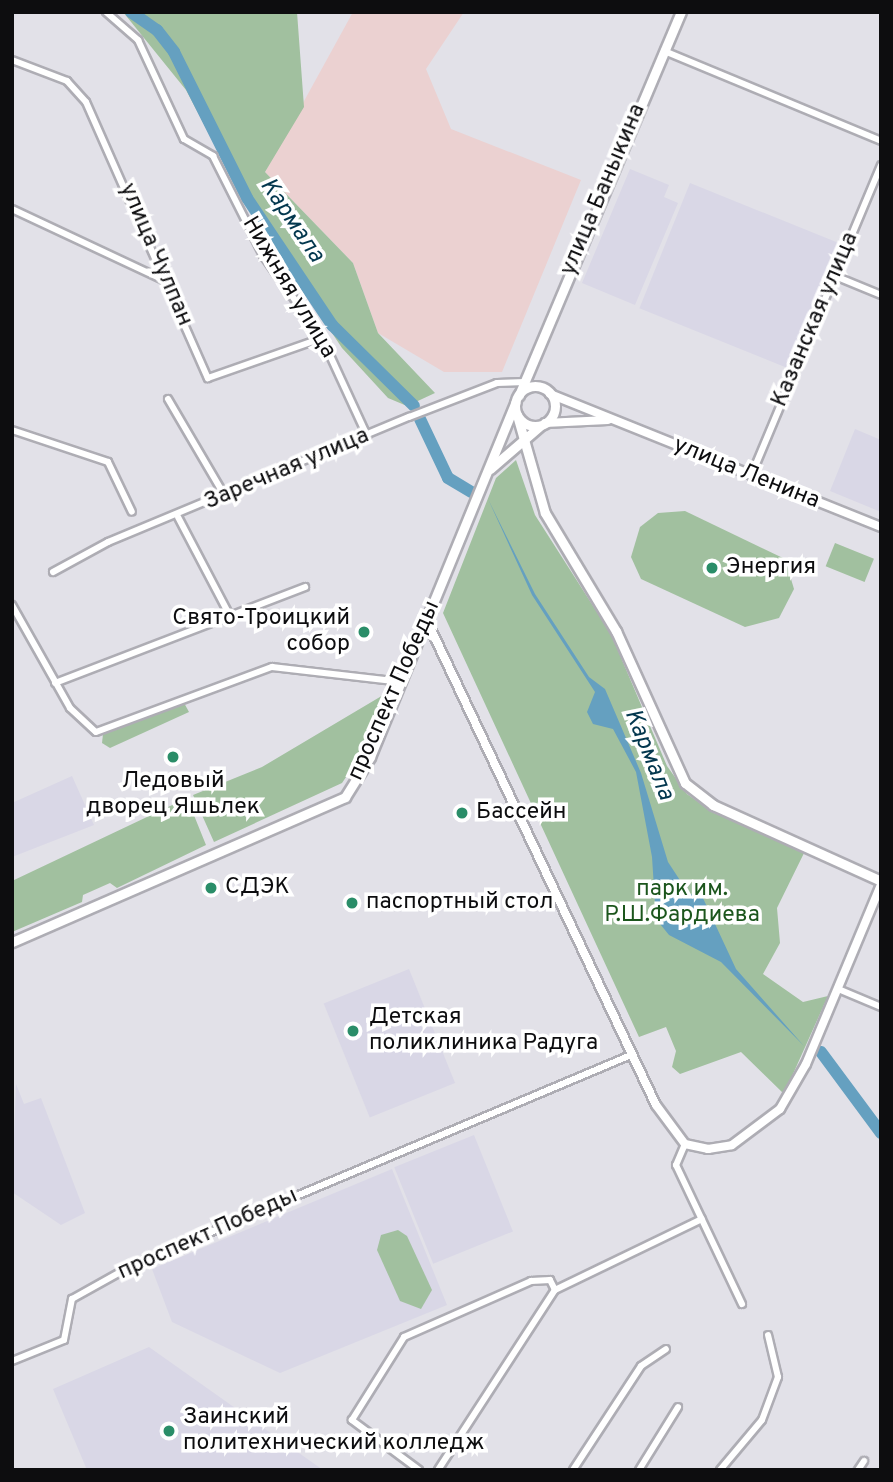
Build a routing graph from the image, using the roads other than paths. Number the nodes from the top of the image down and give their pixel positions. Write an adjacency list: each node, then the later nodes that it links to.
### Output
1 (106, 12): 11 (street, Нижняя улица)
2 (681, 12): 3 (main road, улица Баныкина)
3 (664, 51): 5 (street); 12 (main road, улица Баныкина)
4 (12, 60): 9 (street, улица Чулпан)
5 (881, 141)
6 (881, 165): 8 (street, Казанская улица)
7 (12, 209): 9 (street)
8 (835, 276): 10 (street); 25 (street, Казанская улица)
9 (166, 281): 11 (street, улица Чулпан)
10 (881, 295)
11 (322, 338): 22 (street, Нижняя улица)
12 (531, 369): 13 (main road, улица Баныкина); 14 (main road)
13 (525, 382): 17 (main road, проспект Победы); 22 (street, Заречная улица)
14 (536, 386): 15 (main road); 17 (main road)
15 (551, 394): 19 (street, улица Ленина); 20 (main road)
16 (168, 399): 26 (street)
17 (517, 399): 18 (main road); 24 (main road, проспект Победы)
18 (517, 415): 20 (main road); 23 (main road)
19 (611, 420): 20 (street); 25 (street, улица Ленина)
20 (543, 424): 23 (main road)
21 (12, 430): 27 (street)
22 (367, 436): 26 (street, Заречная улица)
23 (523, 440): 24 (main road); 37 (main road)
24 (489, 470): 34 (main road, проспект Победы)
25 (751, 476): 29 (street, улица Ленина)
26 (225, 496): 28 (street, Заречная улица)
27 (132, 512)
28 (178, 517): 30 (street, Заречная улица); 33 (street)
29 (881, 527)
30 (53, 572)
31 (305, 587): 33 (street)
32 (12, 605): 36 (street)
33 (229, 614): 36 (street)
34 (427, 621): 35 (main road, проспект Победы); 41 (street)
35 (402, 682): 36 (street); 38 (main road, проспект Победы)
36 (55, 683)
37 (881, 883): 39 (street)
38 (12, 942)
39 (838, 989): 40 (street); 42 (street)
40 (881, 1007)
41 (631, 1055): 42 (street); 48 (street, проспект Победы)
42 (685, 1144): 43 (street)
43 (702, 1219): 44 (street); 45 (street)
44 (555, 1290): 51 (street); 52 (street)
45 (742, 1304)
46 (768, 1335): 55 (street)
47 (666, 1349): 53 (street)
48 (12, 1361)
49 (678, 1407): 54 (street)
50 (864, 1461): 56 (street)
51 (419, 1470)
52 (438, 1470)
53 (573, 1470)
54 (639, 1470)
55 (720, 1470)
56 (858, 1470)

